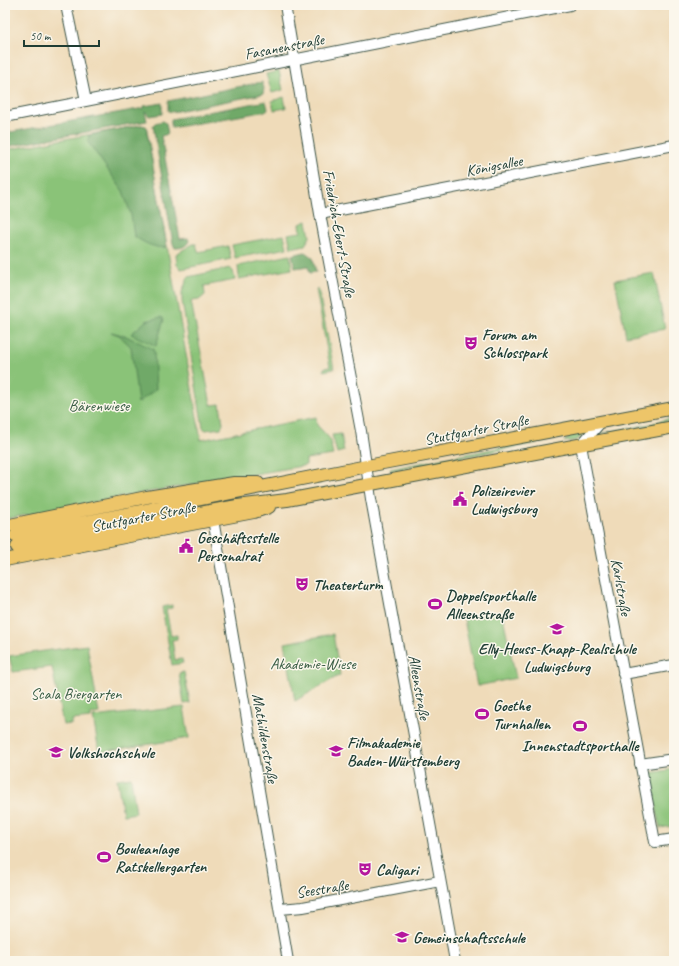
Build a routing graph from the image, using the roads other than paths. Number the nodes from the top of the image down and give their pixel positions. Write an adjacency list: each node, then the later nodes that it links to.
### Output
1 (66, 5): 5 (street)
2 (570, 5): 4 (street, Fasanenstraße)
3 (285, 9): 4 (street, Friedrich-Ebert-Straße)
4 (293, 59): 5 (street, Fasanenstraße); 8 (street, Friedrich-Ebert-Straße)
5 (86, 101): 6 (street, Fasanenstraße)
6 (5, 117)
7 (674, 145): 8 (street, Königsallee)
8 (320, 214): 13 (street, Friedrich-Ebert-Straße)
9 (674, 408): 10 (main road, Stuttgarter Straße)
10 (601, 422): 12 (street); 13 (main road, Stuttgarter Straße)
11 (674, 427): 12 (main road, Stuttgarter Straße)
12 (581, 445): 15 (main road, Stuttgarter Straße); 21 (street, Karlstraße)
13 (366, 466): 14 (main road, Stuttgarter Straße); 15 (street, Alleenstraße)
14 (285, 482): 16 (main road, Stuttgarter Straße); 18 (main road, Stuttgarter Straße)
15 (368, 485): 16 (main road, Stuttgarter Straße); 25 (street, Alleenstraße)
16 (286, 500): 17 (main road, Stuttgarter Straße)
17 (213, 519): 19 (main road, Stuttgarter Straße); 26 (street, Mathildenstraße)
18 (5, 526)
19 (5, 560)
20 (674, 665): 21 (street)
21 (623, 674): 23 (street, Karlstraße)
22 (674, 759): 23 (street)
23 (640, 764): 24 (street, Karlstraße)
24 (674, 839)
25 (440, 882): 26 (street, Seestraße); 28 (street, Alleenstraße)
26 (280, 909): 27 (street, Mathildenstraße)
27 (288, 961)
28 (455, 961)

